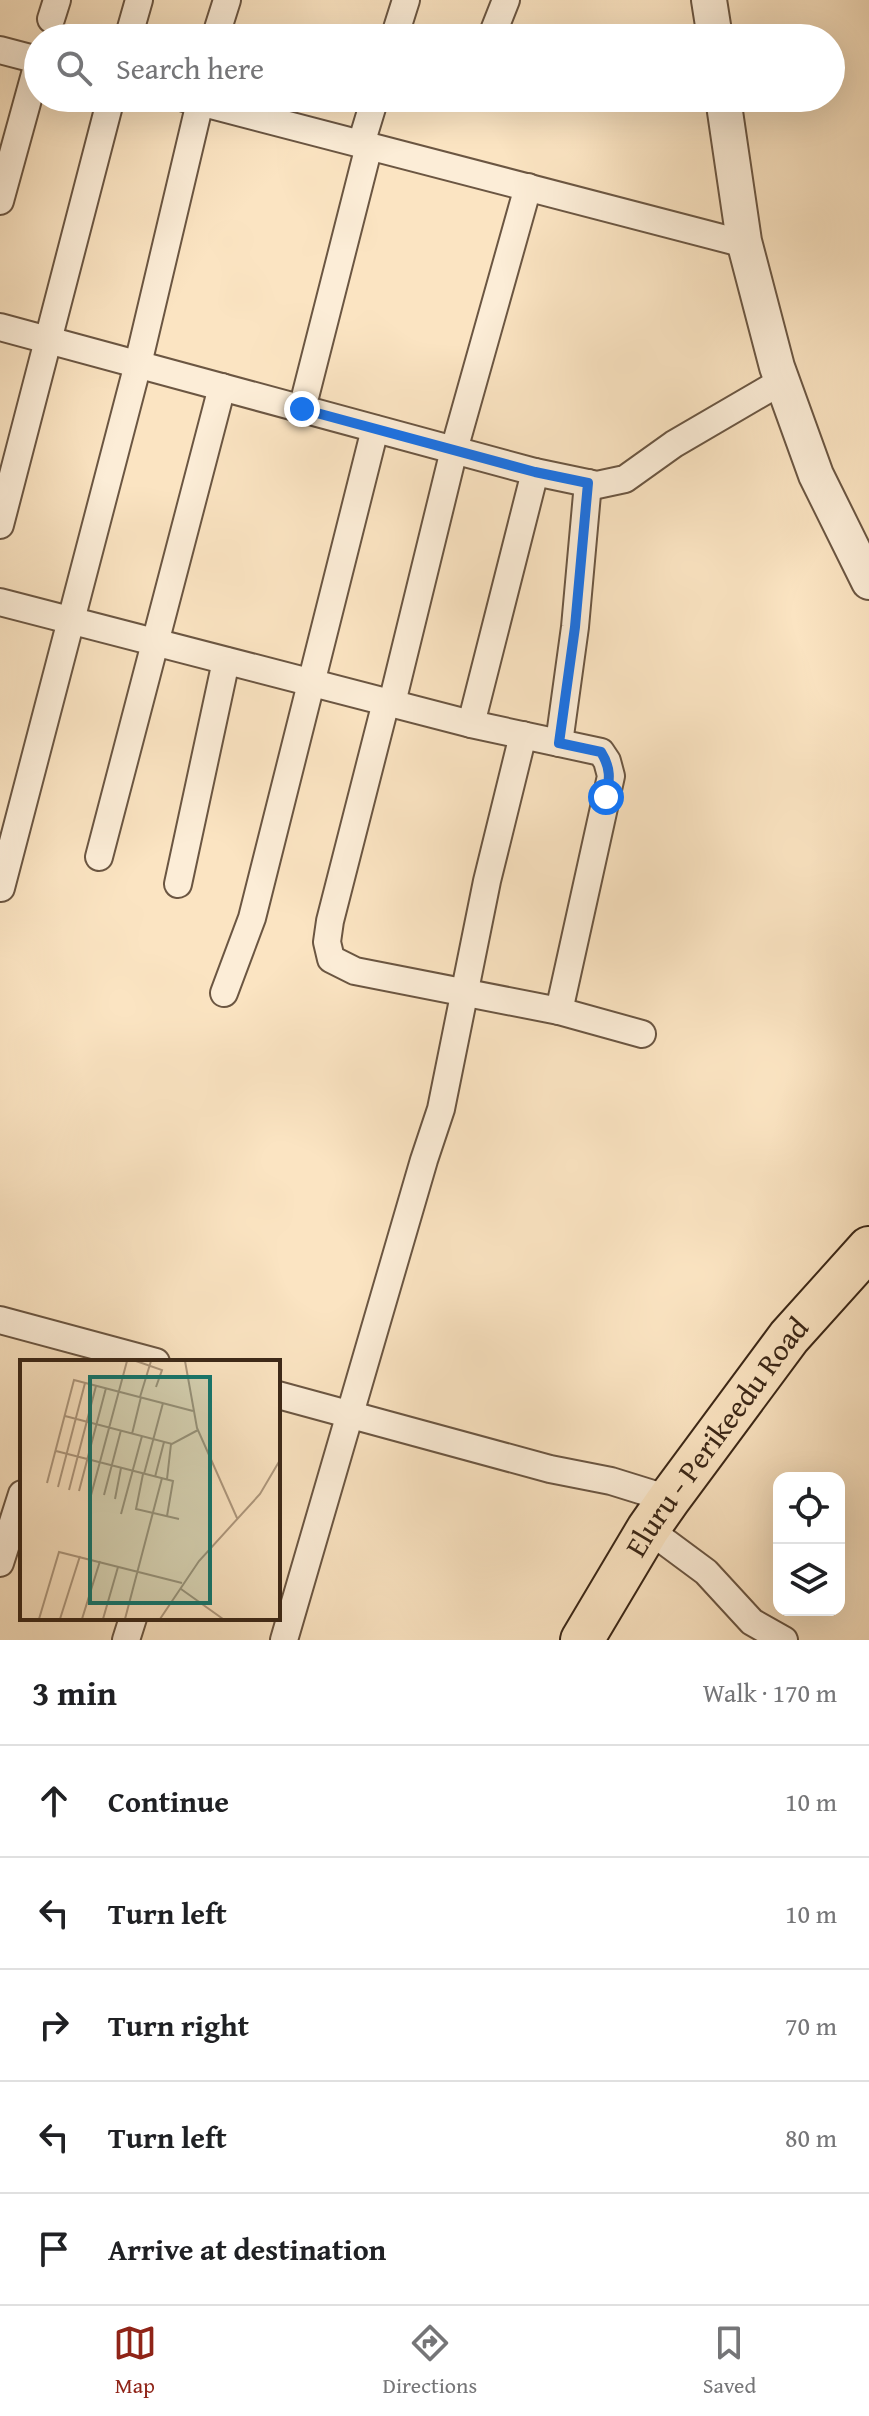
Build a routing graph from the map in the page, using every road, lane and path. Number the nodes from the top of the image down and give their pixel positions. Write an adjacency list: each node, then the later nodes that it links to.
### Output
1 (139, 0): 6 (street)
2 (227, 0): 7 (street)
3 (406, 0): 8 (street)
4 (506, 0): 9 (street)
5 (709, 0): 10 (street)
6 (132, 24)
7 (219, 24)
8 (398, 24)
9 (497, 24)
10 (713, 24)
11 (0, 50): 12 (street)
12 (24, 58)
13 (24, 112): 21 (street)
14 (107, 112): 24 (street)
15 (192, 112): 25 (street)
16 (243, 112): 19 (street)
17 (372, 112): 19 (street)
18 (725, 112): 22 (street)
19 (365, 145): 20 (street); 28 (street)
20 (528, 187): 22 (street); 30 (street)
21 (0, 201)
22 (745, 244): 26 (street)
23 (0, 327): 24 (street)
24 (47, 340): 25 (street); 33 (street)
25 (138, 364): 27 (street); 36 (street)
26 (782, 381): 32 (street); 34 (street)
27 (222, 387): 28 (street); 37 (street)
28 (302, 409): 29 (street)
29 (375, 429): 30 (street); 39 (street)
30 (454, 450): 31 (street); 40 (street)
31 (535, 472): 32 (street); 41 (street)
32 (588, 483): 43 (street)
33 (0, 525)
34 (869, 582)
35 (0, 602): 36 (street)
36 (70, 621): 37 (street); 46 (street)
37 (154, 642): 38 (street); 44 (street)
38 (226, 661): 39 (street); 45 (street)
39 (312, 682): 40 (street); 47 (street)
40 (389, 702): 41 (street); 48 (street)
41 (471, 724): 42 (street)
42 (523, 735): 43 (street); 48 (street)
43 (559, 743): 49 (street)
44 (99, 857)
45 (178, 884)
46 (1, 888)
47 (224, 993)
48 (466, 994): 49 (street); 56 (street)
49 (559, 1011): 50 (street)
50 (642, 1034)
51 (869, 1248): 58 (main road, Eluru - Perikeedu Road)
52 (0, 1320): 53 (street)
53 (68, 1351): 54 (street)
54 (140, 1360)
55 (280, 1396): 56 (street)
56 (350, 1414): 58 (street); 62 (street)
57 (20, 1500): 59 (street)
58 (658, 1514): 63 (main road, Eluru - Perikeedu Road); 64 (street)
59 (0, 1563)
60 (132, 1620): 61 (street)
61 (126, 1640)
62 (284, 1640)
63 (582, 1640)
64 (784, 1640)

